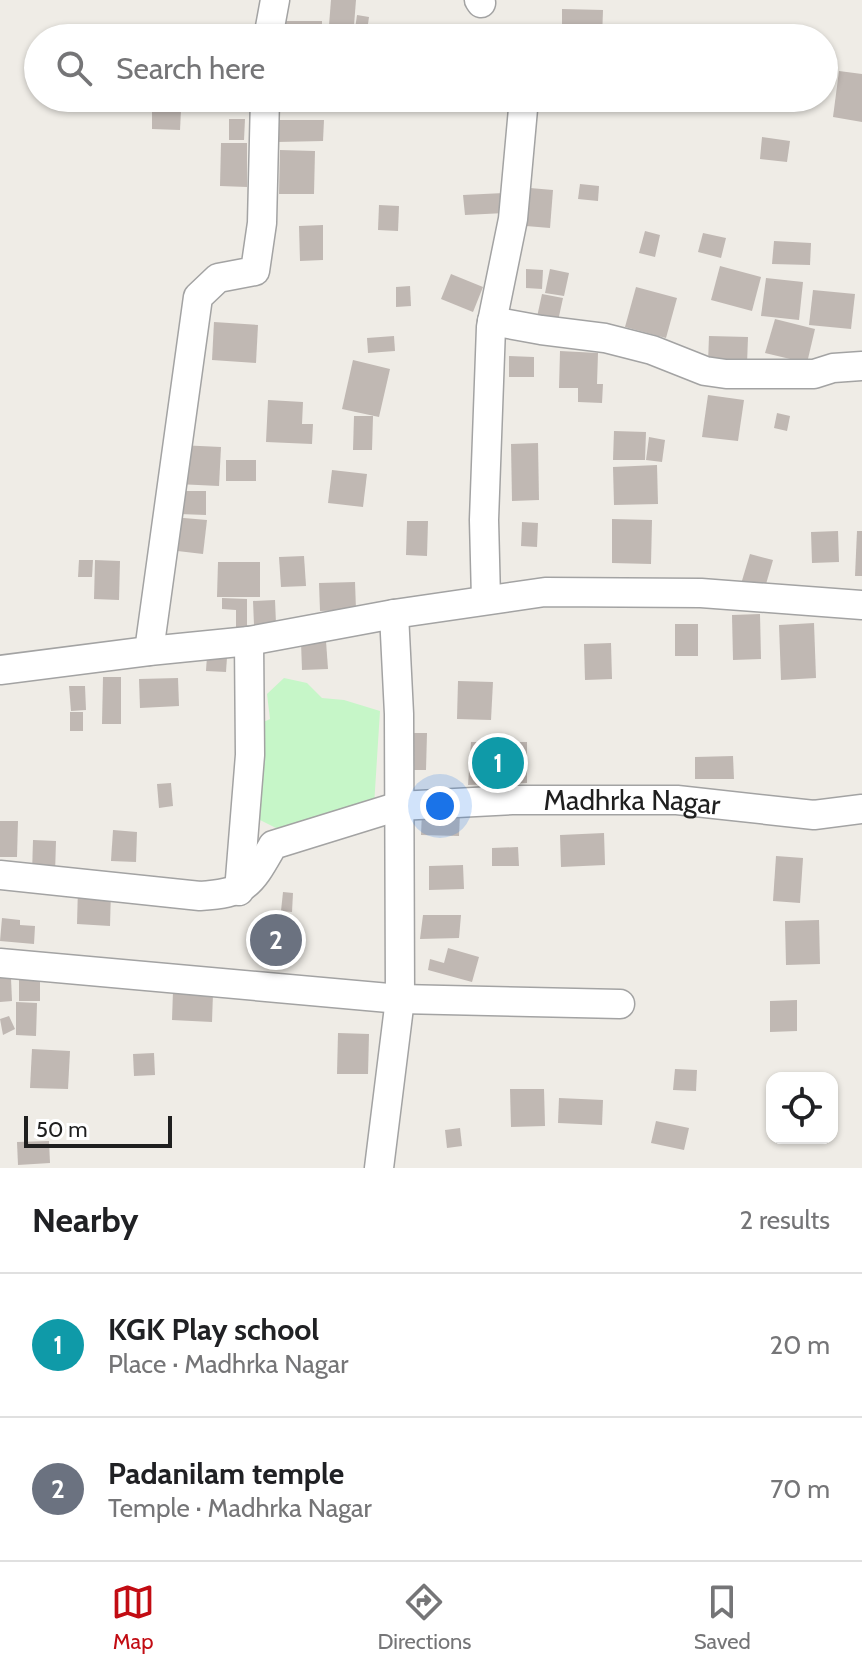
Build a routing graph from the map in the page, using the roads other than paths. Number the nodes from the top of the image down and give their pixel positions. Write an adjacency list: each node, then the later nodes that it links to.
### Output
1 (275, 0): 2 (street)
2 (271, 24)
3 (265, 112): 11 (street)
4 (523, 112): 5 (street)
5 (492, 321): 6 (street); 7 (street)
6 (862, 366)
7 (486, 599): 8 (street); 9 (street)
8 (862, 605)
9 (394, 614): 10 (street); 13 (street)
10 (249, 641): 11 (street); 16 (street)
11 (149, 651): 12 (street)
12 (0, 670)
13 (399, 806): 14 (street, Madhrka Nagar); 16 (street, Madhrka Nagar); 18 (street)
14 (862, 809)
15 (0, 875): 16 (street)
16 (239, 891)
17 (0, 963): 18 (street)
18 (400, 999): 19 (street); 20 (street)
19 (620, 1004)
20 (379, 1168)

